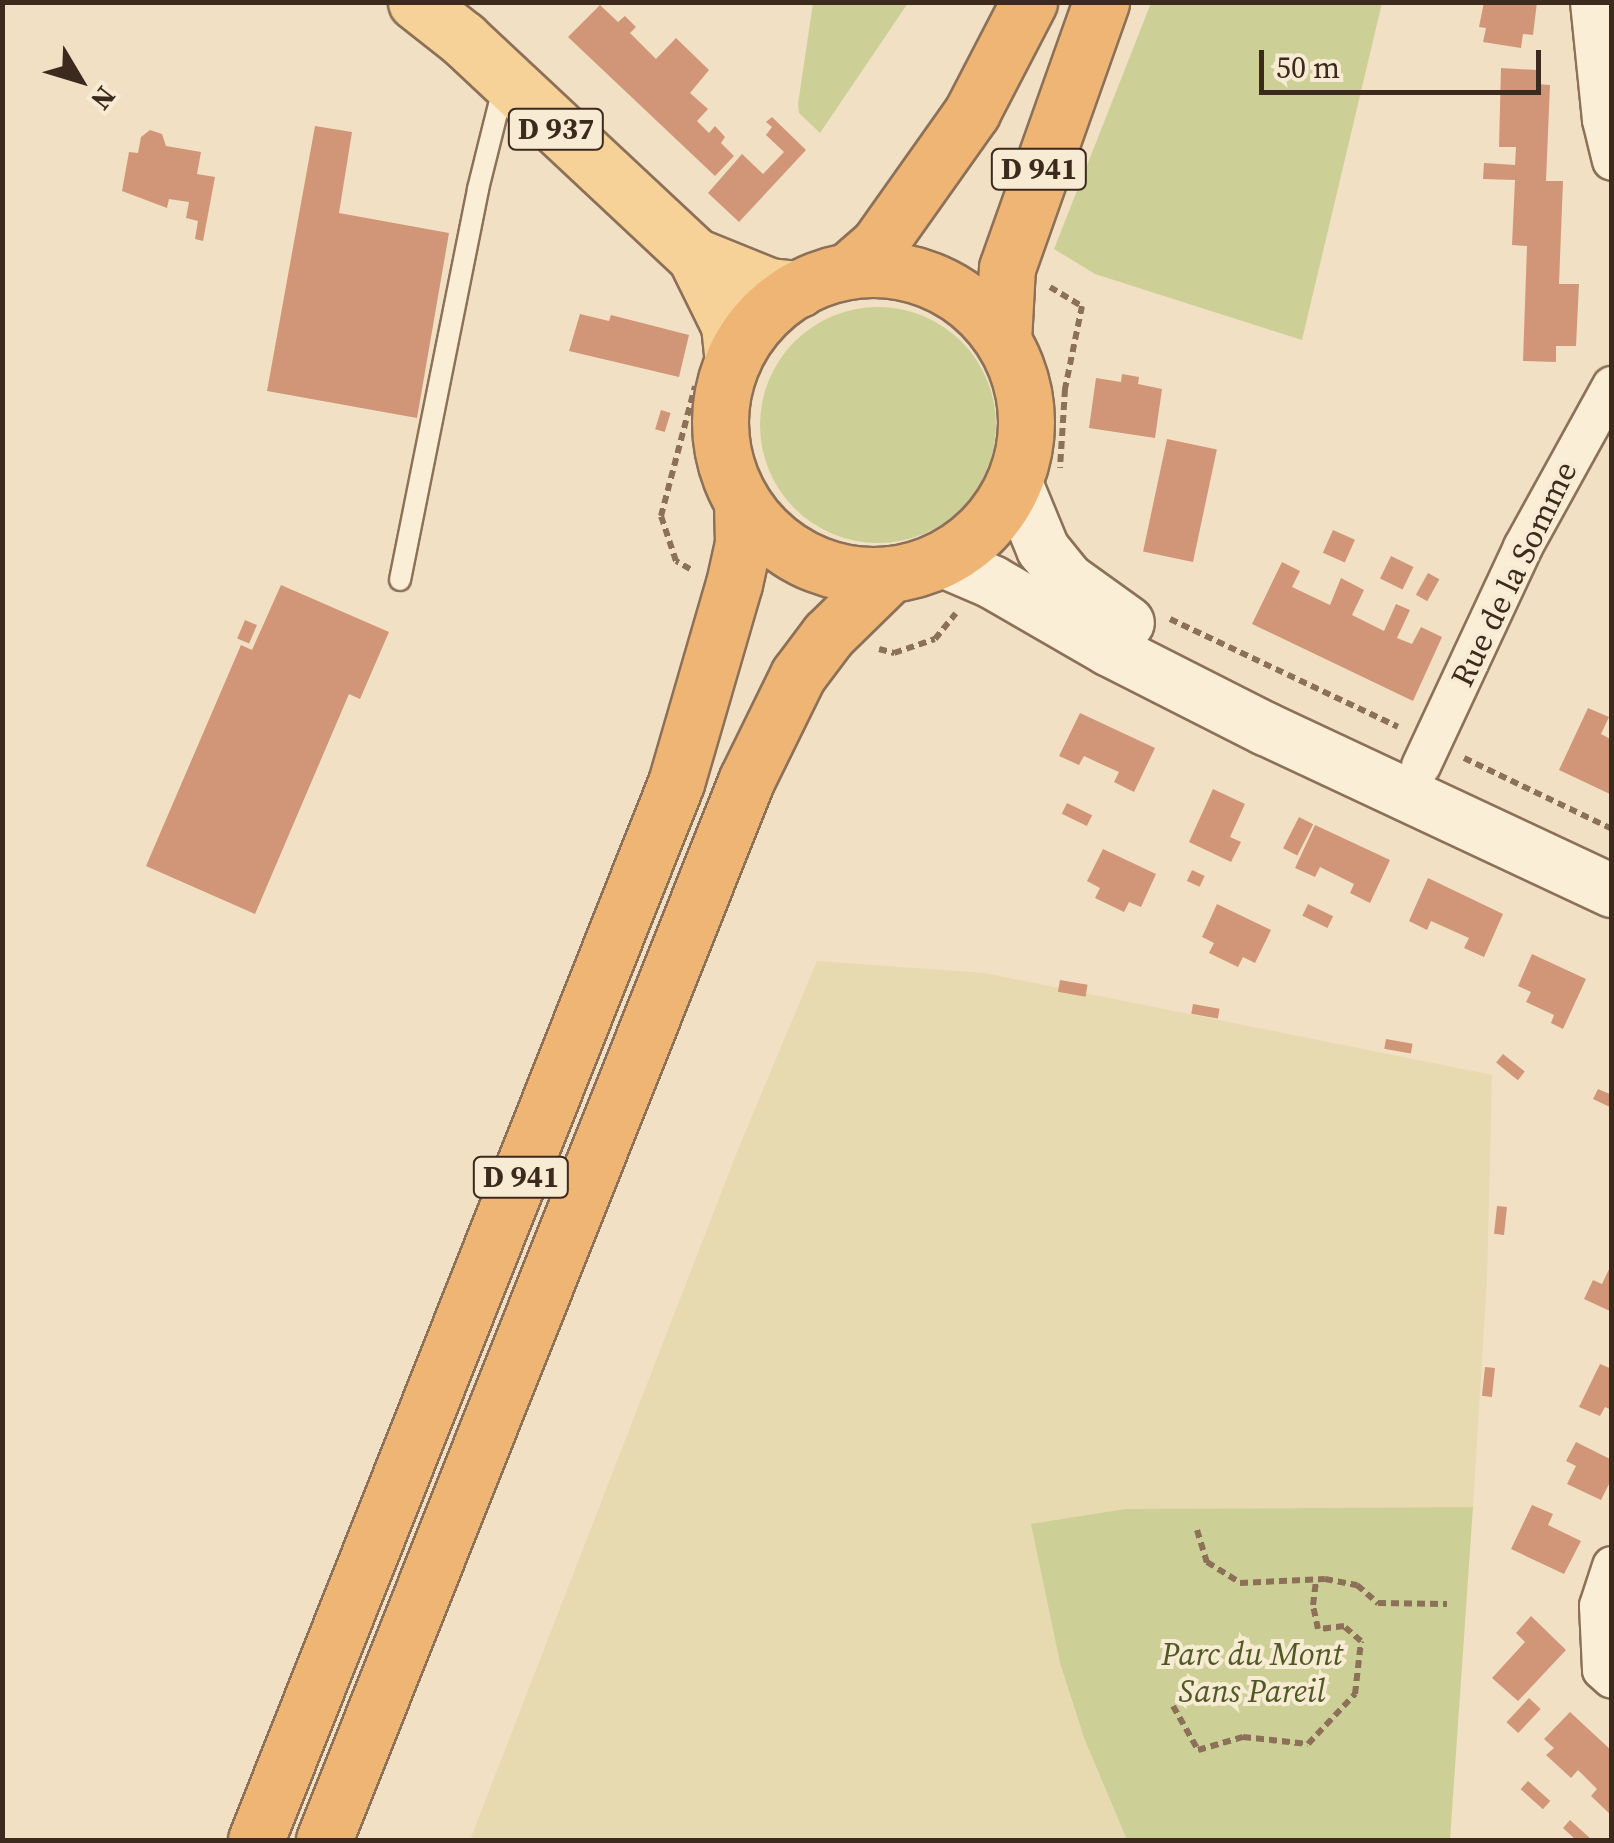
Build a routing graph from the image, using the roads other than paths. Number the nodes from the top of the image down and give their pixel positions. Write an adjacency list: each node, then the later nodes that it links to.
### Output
1 (416, 2): 5 (main road, D 937)
2 (1030, 2): 8 (highway, D 941)
3 (1101, 2): 9 (highway, D 941)
4 (1590, 2): 6 (street)
5 (504, 83): 7 (main road, D 937); 15 (lane)
6 (1612, 162)
7 (696, 256): 8 (main road, D 937); 10 (main road, D 937)
8 (824, 280): 9 (highway); 10 (highway)
9 (1003, 340): 12 (highway)
10 (715, 368): 13 (highway)
11 (1612, 386): 18 (street, Rue de la Somme)
12 (1037, 480): 16 (highway); 18 (main road)
13 (742, 502): 14 (highway); 23 (highway, D 941)
14 (890, 574): 16 (highway); 24 (highway, D 941)
15 (400, 580)
16 (951, 583): 17 (main road)
17 (1250, 721): 18 (main road); 20 (main road)
18 (1421, 766): 19 (main road)
19 (1612, 866)
20 (1612, 890)
21 (1612, 1566): 22 (street)
22 (1612, 1679)
23 (256, 1840)
24 (324, 1840)

